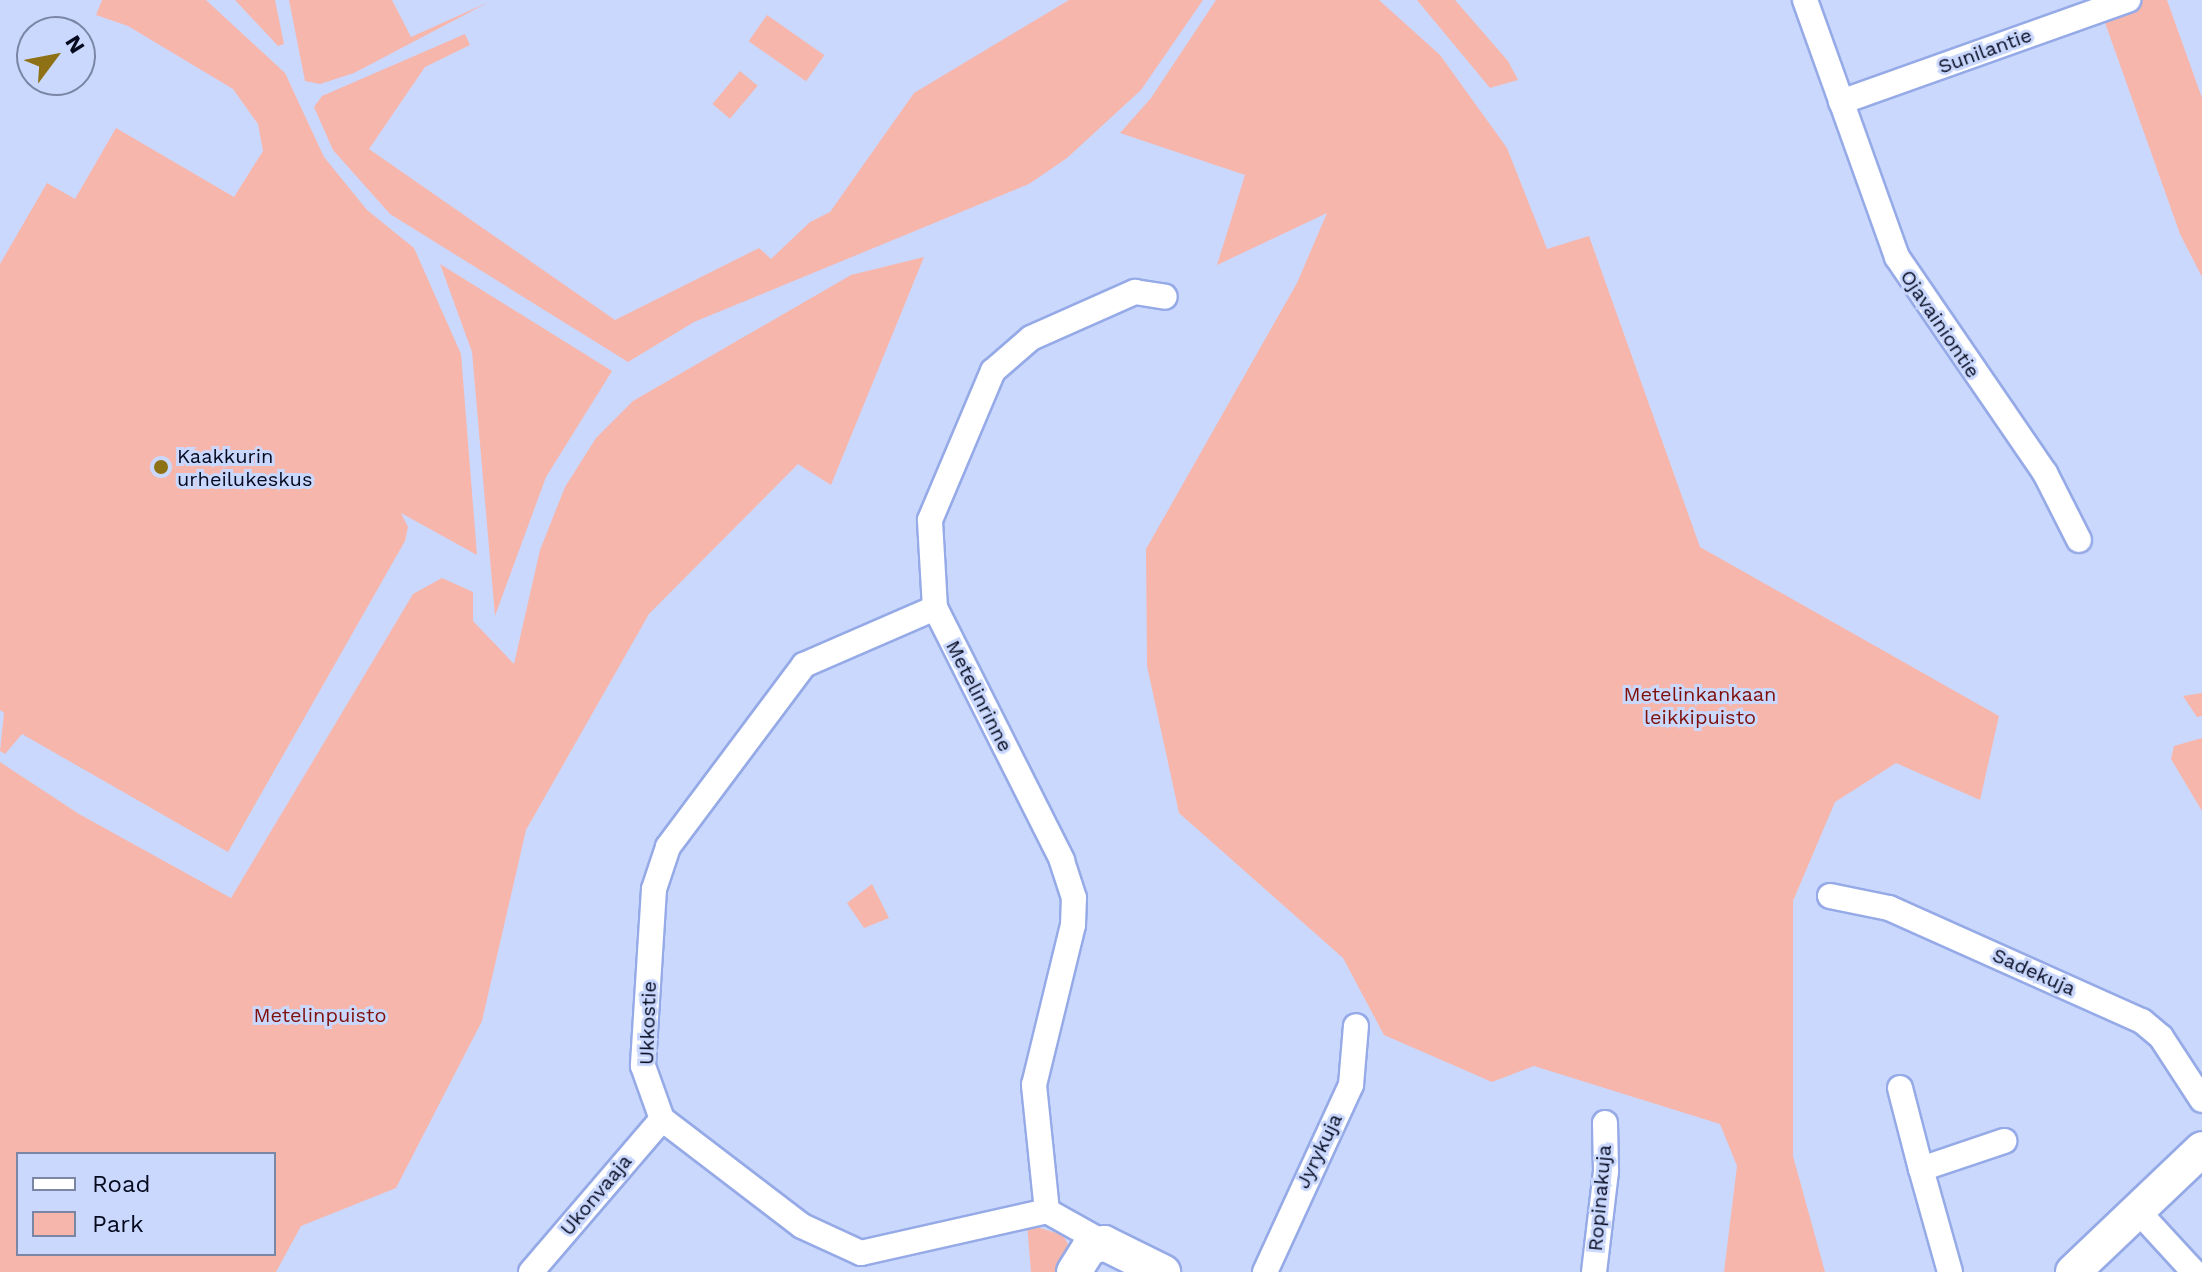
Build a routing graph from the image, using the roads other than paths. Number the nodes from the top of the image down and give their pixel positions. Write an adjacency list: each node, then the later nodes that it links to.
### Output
1 (1805, 0): 3 (street, Ojavainiontie)
2 (2128, 0): 3 (street, Sunilantie)
3 (1841, 102): 5 (street, Ojavainiontie)
4 (1165, 297): 6 (street, Metelinrinne)
5 (2079, 540)
6 (935, 608): 11 (street, Ukkostie); 17 (street, Metelinrinne)
7 (1830, 896): 10 (street, Sadekuja)
8 (1356, 1026): 23 (street, Jyrykuja)
9 (1900, 1088): 15 (street)
10 (2202, 1100)
11 (662, 1119): 19 (street); 20 (street, Ukonvaaja)
12 (1605, 1123): 24 (street, Ropinakuja)
13 (2004, 1141): 15 (street)
14 (2202, 1149): 16 (street)
15 (1921, 1169): 25 (street)
16 (2137, 1210): 26 (street); 27 (street)
17 (1047, 1211): 18 (street); 19 (street)
18 (1104, 1243): 21 (street); 22 (street)
19 (856, 1262)
20 (531, 1272)
21 (1074, 1272)
22 (1163, 1272)
23 (1265, 1272)
24 (1594, 1272)
25 (1950, 1272)
26 (2073, 1272)
27 (2194, 1272)

